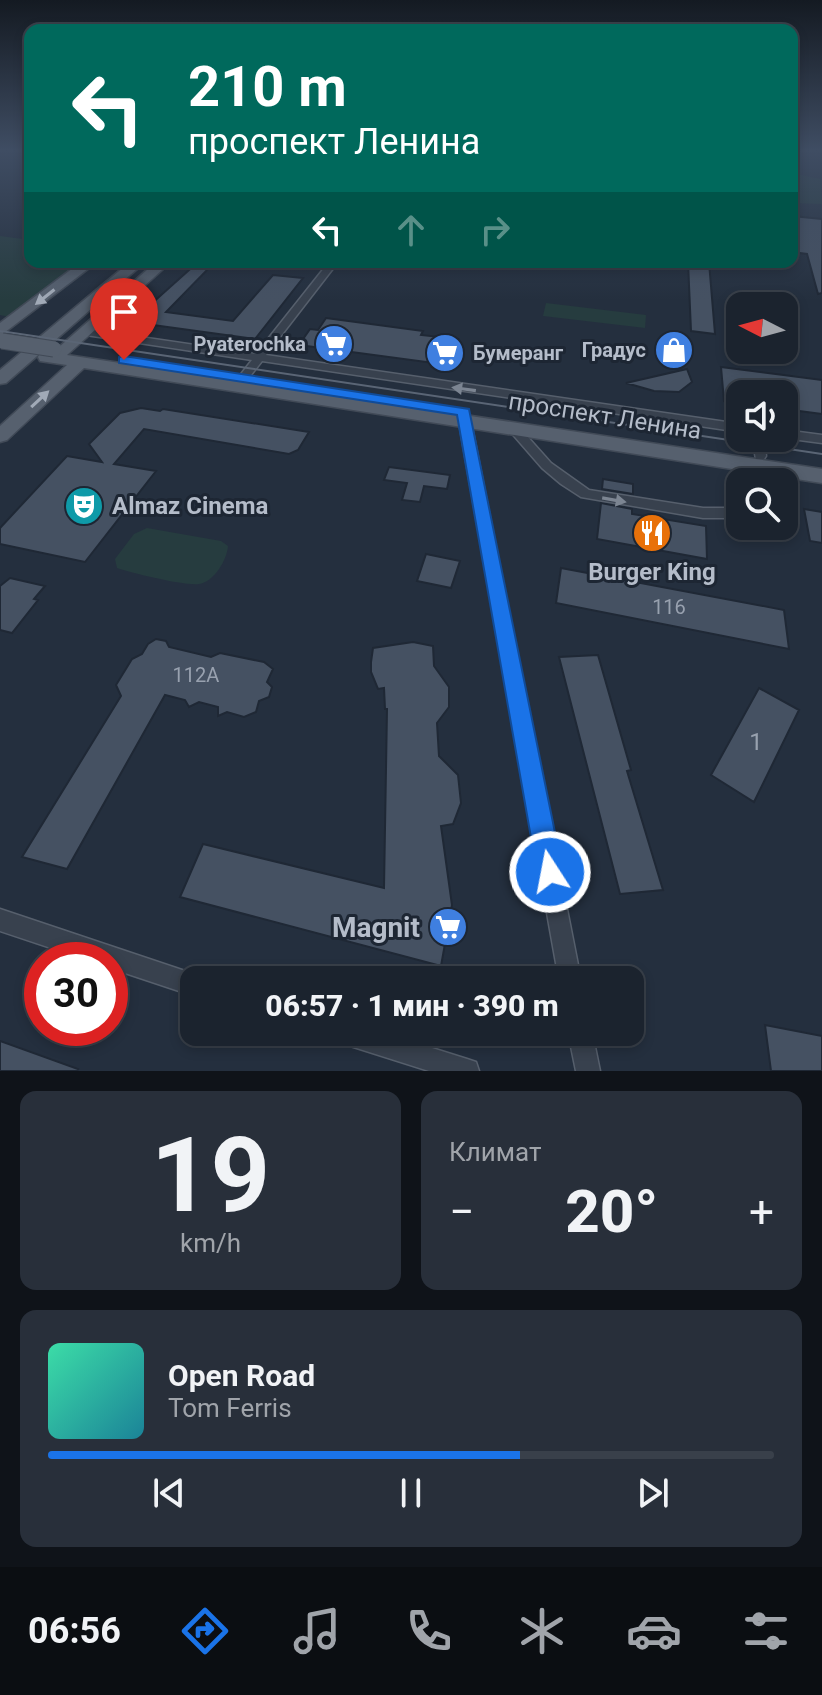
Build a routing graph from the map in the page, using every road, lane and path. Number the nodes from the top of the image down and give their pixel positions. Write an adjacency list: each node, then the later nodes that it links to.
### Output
1 (83, 268): 7 (main road, one-way to 7)
2 (114, 268): 10 (main road)
3 (131, 268): 13 (main road)
4 (157, 268): 6 (main road)
5 (329, 268): 9 (street)
6 (86, 332): 8 (main road); 9 (street)
7 (1, 341): 8 (main road, проспект Ленина)
8 (55, 352): 11 (main road, проспект Ленина); 12 (main road, проспект Ленина)
9 (260, 357): 12 (street); 15 (street, one-way to 9)
10 (0, 360)
11 (80, 363): 14 (main road, проспект Ленина); 17 (main road, one-way to 11)
12 (243, 378): 14 (main road, проспект Ленина)
13 (0, 379)
14 (465, 417): 16 (main road, проспект Ленина); 20 (main road, проспект Ленина); 25 (street)
15 (726, 426)
16 (514, 429): 20 (main road, проспект Ленина); 23 (street, one-way to 23)
17 (0, 436)
18 (798, 436): 19 (street)
19 (822, 439)
20 (760, 454): 21 (main road, проспект Ленина); 22 (main road, проспект Ленина)
21 (822, 465)
22 (822, 476)
23 (726, 513)
24 (0, 920): 26 (street)
25 (567, 966)
26 (180, 980)
27 (388, 1046): 29 (street)
28 (583, 1046): 30 (street)
29 (467, 1071)
30 (588, 1071)

